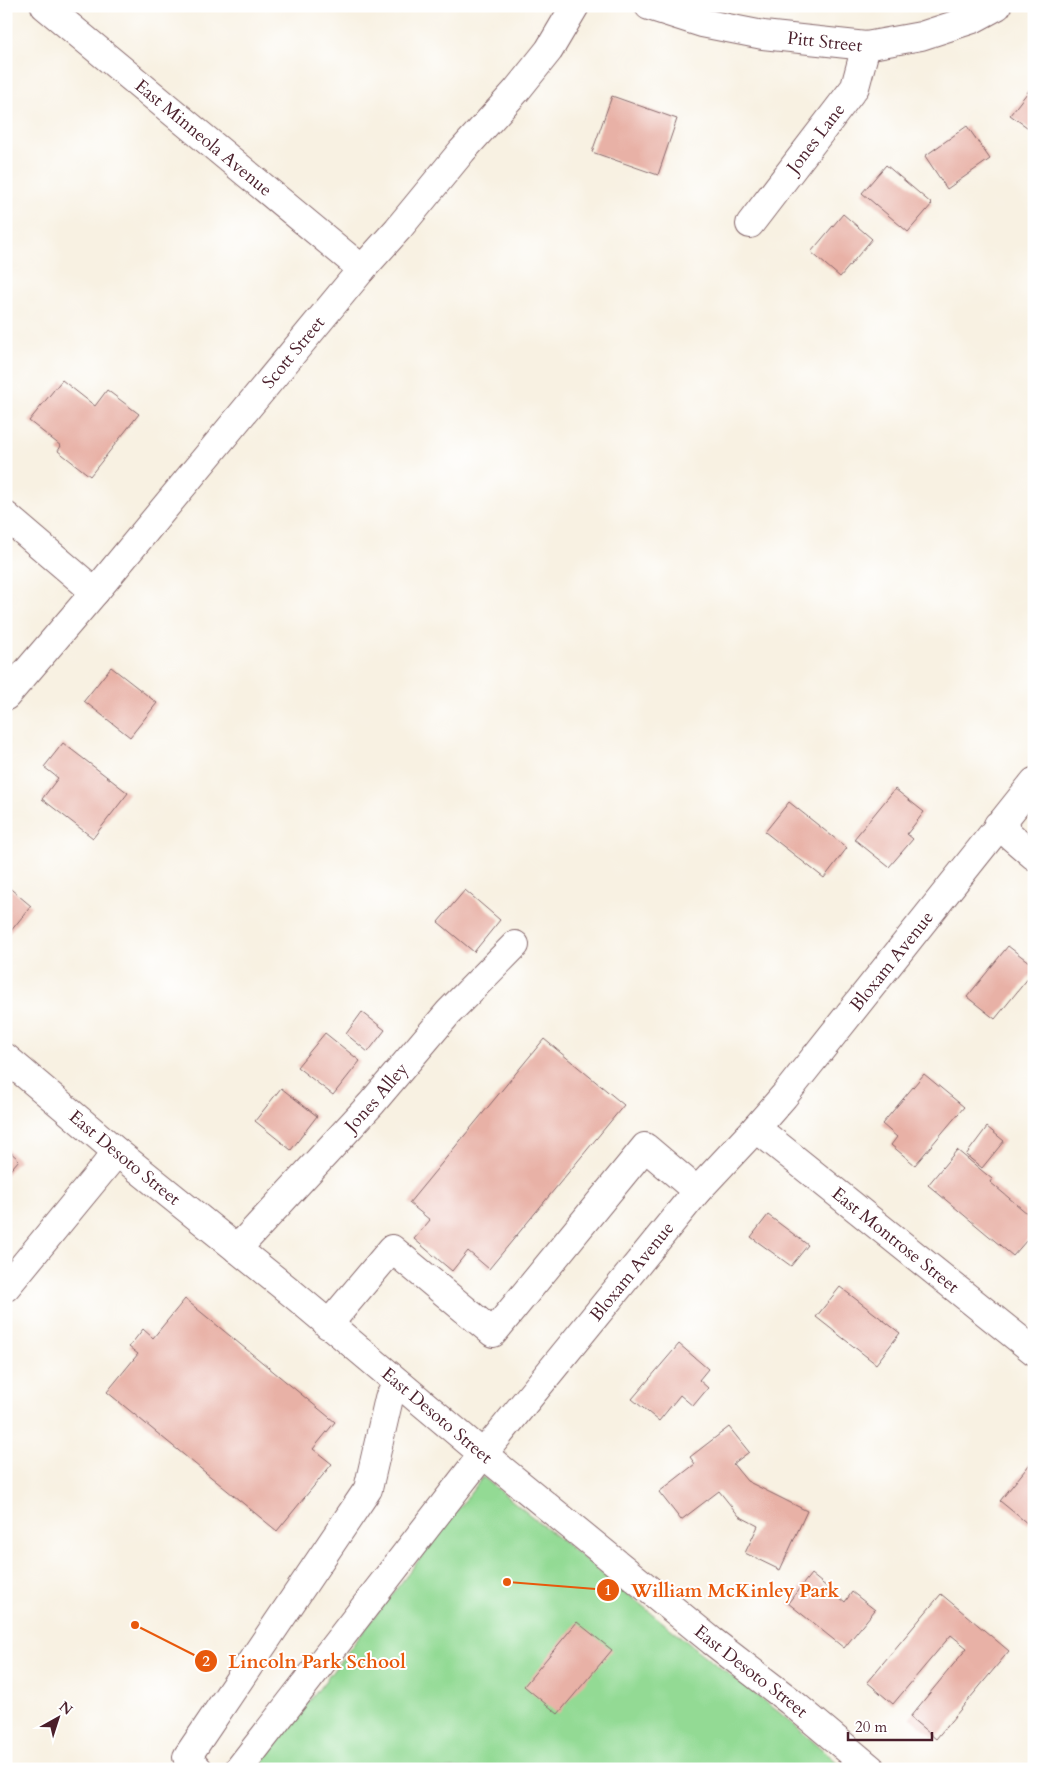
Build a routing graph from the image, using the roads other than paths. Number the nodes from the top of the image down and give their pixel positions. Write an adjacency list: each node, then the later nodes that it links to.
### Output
1 (45, 6): 7 (street, East Minneola Avenue)
2 (575, 6): 7 (street, Scott Street)
3 (649, 6): 5 (street, Pitt Street)
4 (997, 6): 5 (street, Pitt Street)
5 (866, 46): 6 (street, Jones Lane)
6 (750, 224)
7 (362, 269): 9 (street, Scott Street)
8 (6, 516): 9 (street)
9 (95, 592): 10 (street, Scott Street)
10 (6, 696)
11 (1034, 782): 12 (street, Bloxam Avenue)
12 (998, 825): 13 (street); 16 (street, Bloxam Avenue)
13 (1034, 856)
14 (515, 945): 19 (street, Jones Alley)
15 (6, 1058): 17 (street, East Desoto Street)
16 (756, 1128): 18 (street, Bloxam Avenue); 22 (street, East Montrose Street)
17 (117, 1152): 19 (street, East Desoto Street); 20 (street)
18 (697, 1191): 21 (street); 24 (street, Bloxam Avenue)
19 (237, 1249): 21 (street, East Desoto Street)
20 (6, 1287)
21 (328, 1325): 23 (street, East Desoto Street)
22 (1034, 1352)
23 (398, 1383): 24 (street, East Desoto Street); 25 (street)
24 (483, 1454): 26 (street, Bloxam Avenue); 27 (street, East Desoto Street)
25 (198, 1769)
26 (239, 1769)
27 (871, 1769)

